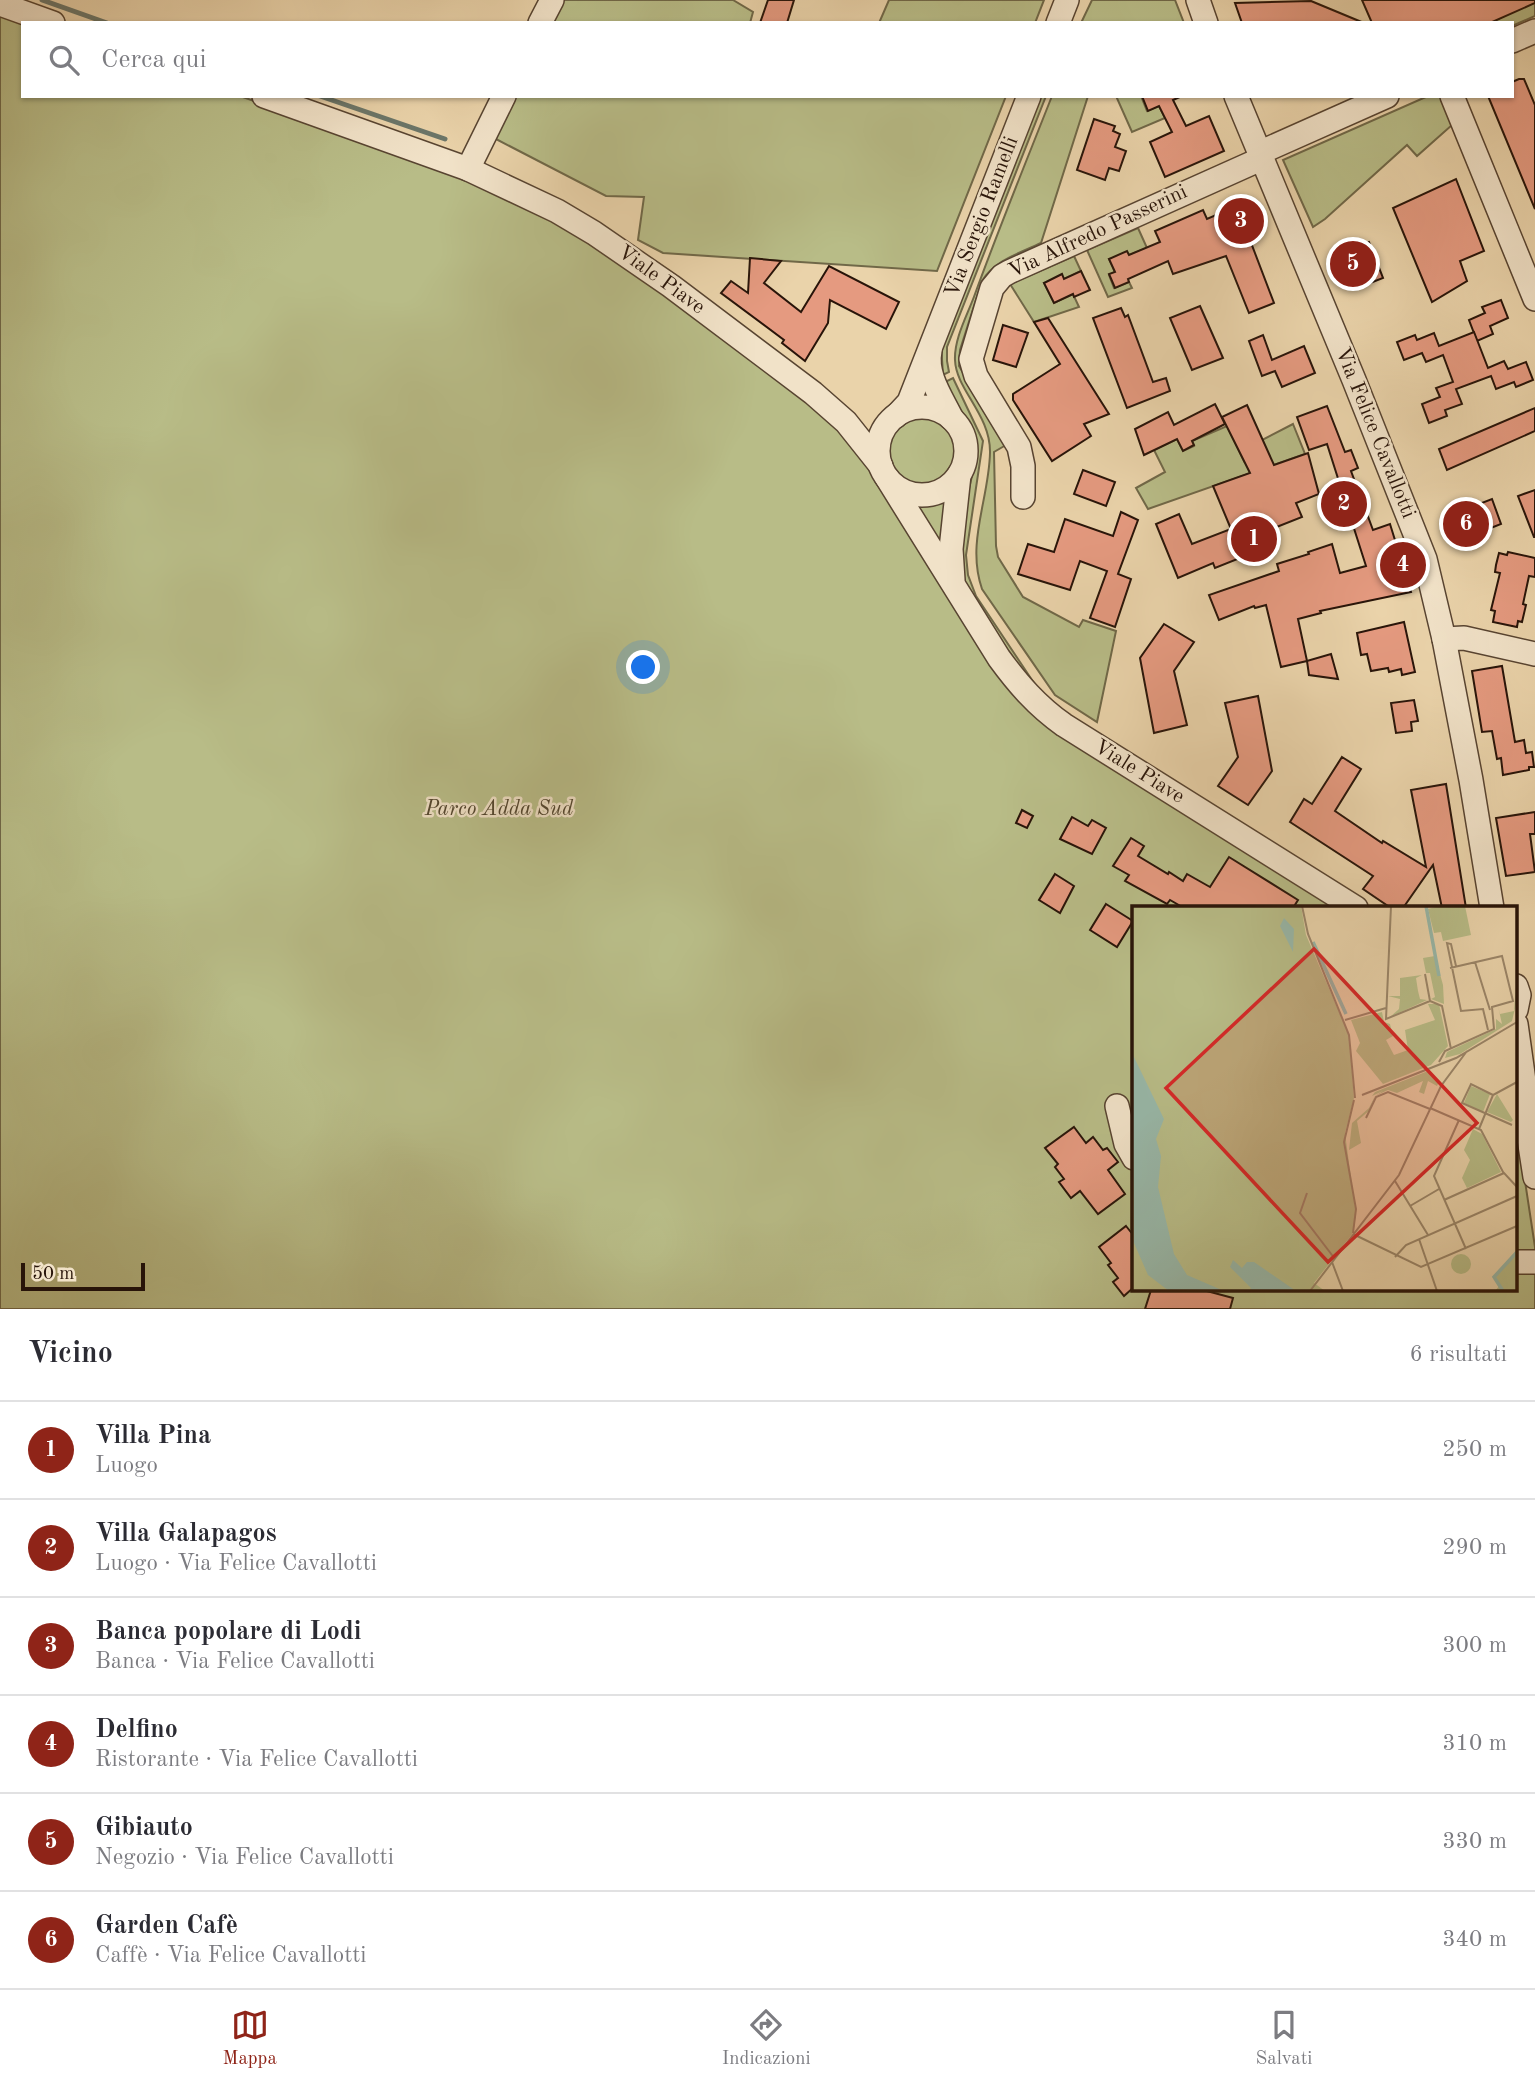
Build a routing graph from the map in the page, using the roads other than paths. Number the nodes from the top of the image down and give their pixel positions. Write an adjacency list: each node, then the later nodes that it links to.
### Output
1 (552, 0): 4 (street)
2 (0, 4): 3 (street)
3 (47, 21)
4 (541, 21)
5 (1535, 31): 6 (street)
6 (1514, 40)
7 (270, 98): 14 (street, Viale Piave)
8 (503, 98): 14 (street)
9 (1028, 98): 16 (street, Via Sergio Ramelli)
10 (1237, 98): 13 (street, Via Felice Cavallotti)
11 (1383, 98): 13 (street, Via Alfredo Passerini)
12 (1453, 98): 15 (street)
13 (1260, 156): 22 (street, Via Alfredo Passerini); 24 (street, Via Felice Cavallotti)
14 (468, 169): 17 (street, Viale Piave)
15 (1535, 299)
16 (934, 338): 18 (street, Via Sergio Ramelli); 19 (street, Via Sergio Ramelli)
17 (838, 415): 18 (street, Viale Piave); 20 (street, Viale Piave)
18 (893, 418): 19 (street, Viale Piave); 20 (street)
19 (952, 419): 21 (street, Viale Piave)
20 (884, 472): 21 (street, Viale Piave); 23 (street, Viale Piave)
21 (959, 475): 23 (street, Viale Piave)
22 (1023, 496)
23 (960, 596): 26 (street, Viale Piave)
24 (1444, 639): 25 (street); 27 (street, Via Felice Cavallotti)
25 (1535, 654)
26 (1353, 906)
27 (1492, 906)
28 (1518, 1035): 29 (street)
29 (1524, 1069): 32 (street)
30 (1117, 1106): 33 (street)
31 (1518, 1110): 32 (street)
32 (1528, 1132): 34 (street)
33 (1132, 1154)
34 (1535, 1177)

